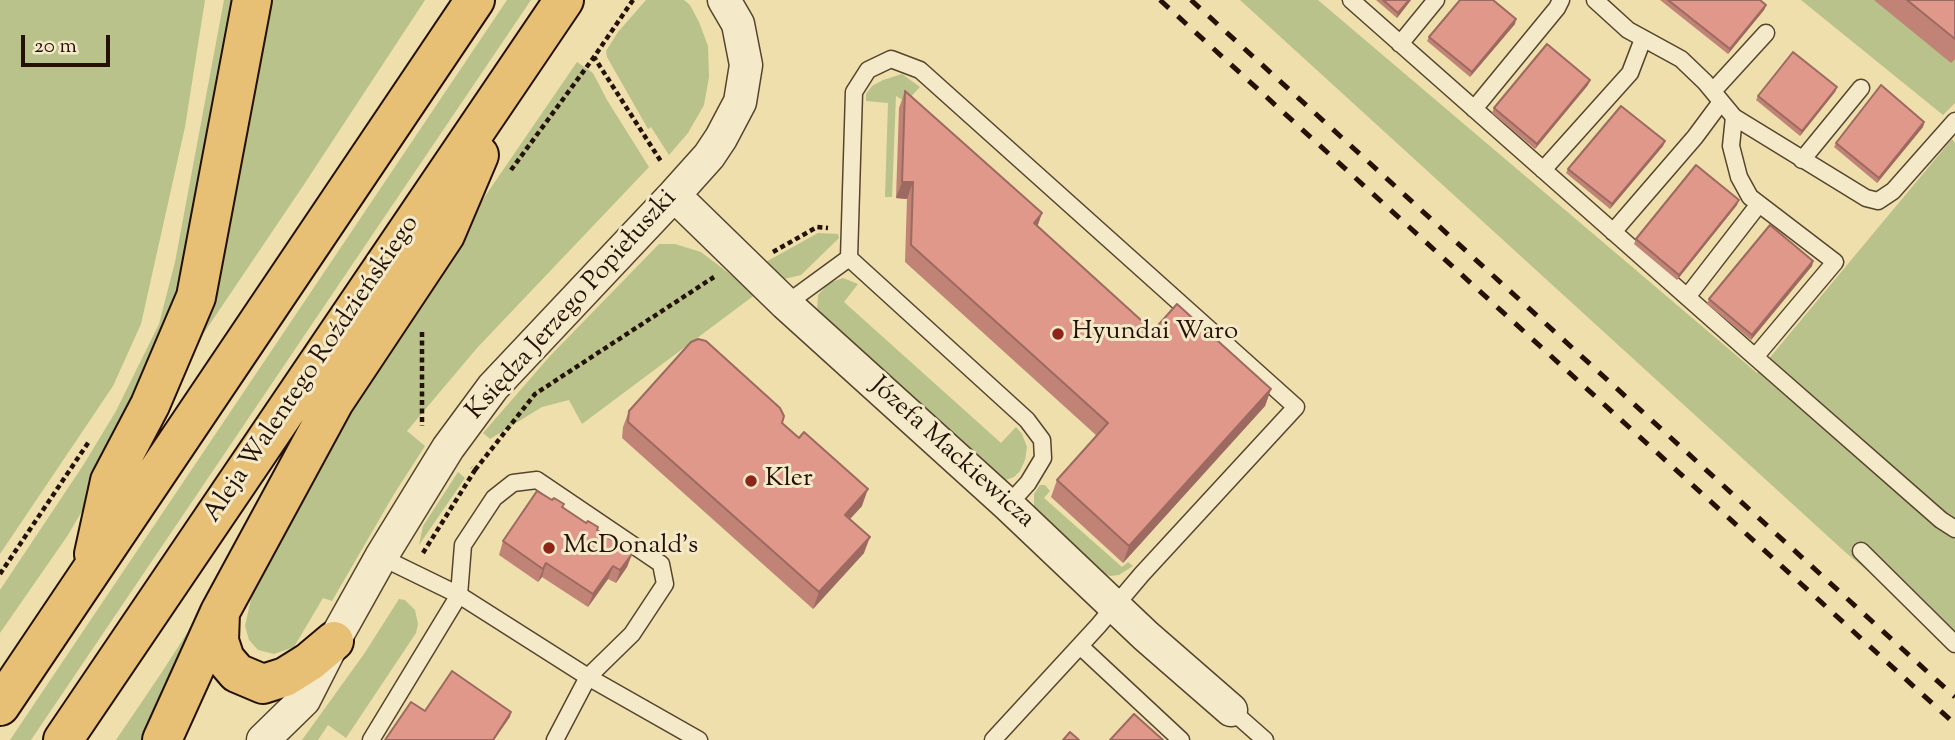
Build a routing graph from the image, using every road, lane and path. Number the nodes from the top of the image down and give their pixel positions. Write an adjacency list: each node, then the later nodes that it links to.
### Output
1 (252, 0): 37 (highway)
2 (475, 0): 37 (highway)
3 (564, 0): 13 (highway, Aleja Walentego Roździeńskiego)
4 (633, 0): 20 (path)
5 (724, 0): 22 (street, Księdza Jerzego Popiełuszki)
6 (1351, 0): 12 (lane)
7 (1436, 0): 12 (lane)
8 (1561, 0): 16 (lane)
9 (1595, 0): 11 (lane)
10 (1766, 33): 15 (lane)
11 (1643, 38): 15 (lane); 21 (lane)
12 (1401, 44): 16 (lane)
13 (510, 79): 41 (highway); 48 (highway, Aleja Walentego Roździeńskiego)
14 (1861, 88): 19 (lane)
15 (1717, 96): 17 (lane); 25 (lane)
16 (1474, 109): 21 (lane)
17 (1734, 117): 19 (lane); 23 (lane)
18 (1955, 121): 19 (lane)
19 (1802, 160)
20 (663, 165)
21 (1543, 170): 25 (lane)
22 (674, 195): 27 (street, Józefa Mackiewicza); 36 (street, Księdza Jerzego Popiełuszki)
23 (1759, 204): 28 (lane); 30 (lane)
24 (851, 229): 26 (lane); 27 (path); 40 (lane)
25 (1613, 232): 28 (lane)
26 (849, 258): 29 (lane); 33 (lane)
27 (743, 264): 29 (street, Józefa Mackiewicza); 32 (path)
28 (1687, 297): 30 (lane)
29 (786, 304): 33 (street, Józefa Mackiewicza)
30 (1755, 357): 34 (lane)
31 (97, 429): 38 (path)
32 (475, 470)
33 (1009, 505): 40 (street, Józefa Mackiewicza)
34 (1955, 529)
35 (1861, 551): 43 (lane)
36 (382, 557): 39 (lane); 42 (street, Księdza Jerzego Popiełuszki)
37 (90, 573): 46 (highway)
38 (0, 574)
39 (459, 595): 45 (lane); 45 (lane); 51 (lane)
40 (1115, 606): 44 (lane); 47 (street, Józefa Mackiewicza)
41 (220, 612): 42 (highway); 49 (highway)
42 (334, 641): 50 (street)
43 (1955, 644)
44 (1080, 646): 54 (lane); 55 (lane)
45 (588, 677): 52 (lane); 53 (lane)
46 (0, 706)
47 (1231, 710): 56 (lane)
48 (63, 740)
49 (162, 740)
50 (263, 740)
51 (372, 740)
52 (555, 740)
53 (699, 740)
54 (993, 740)
55 (1181, 740)
56 (1265, 740)

